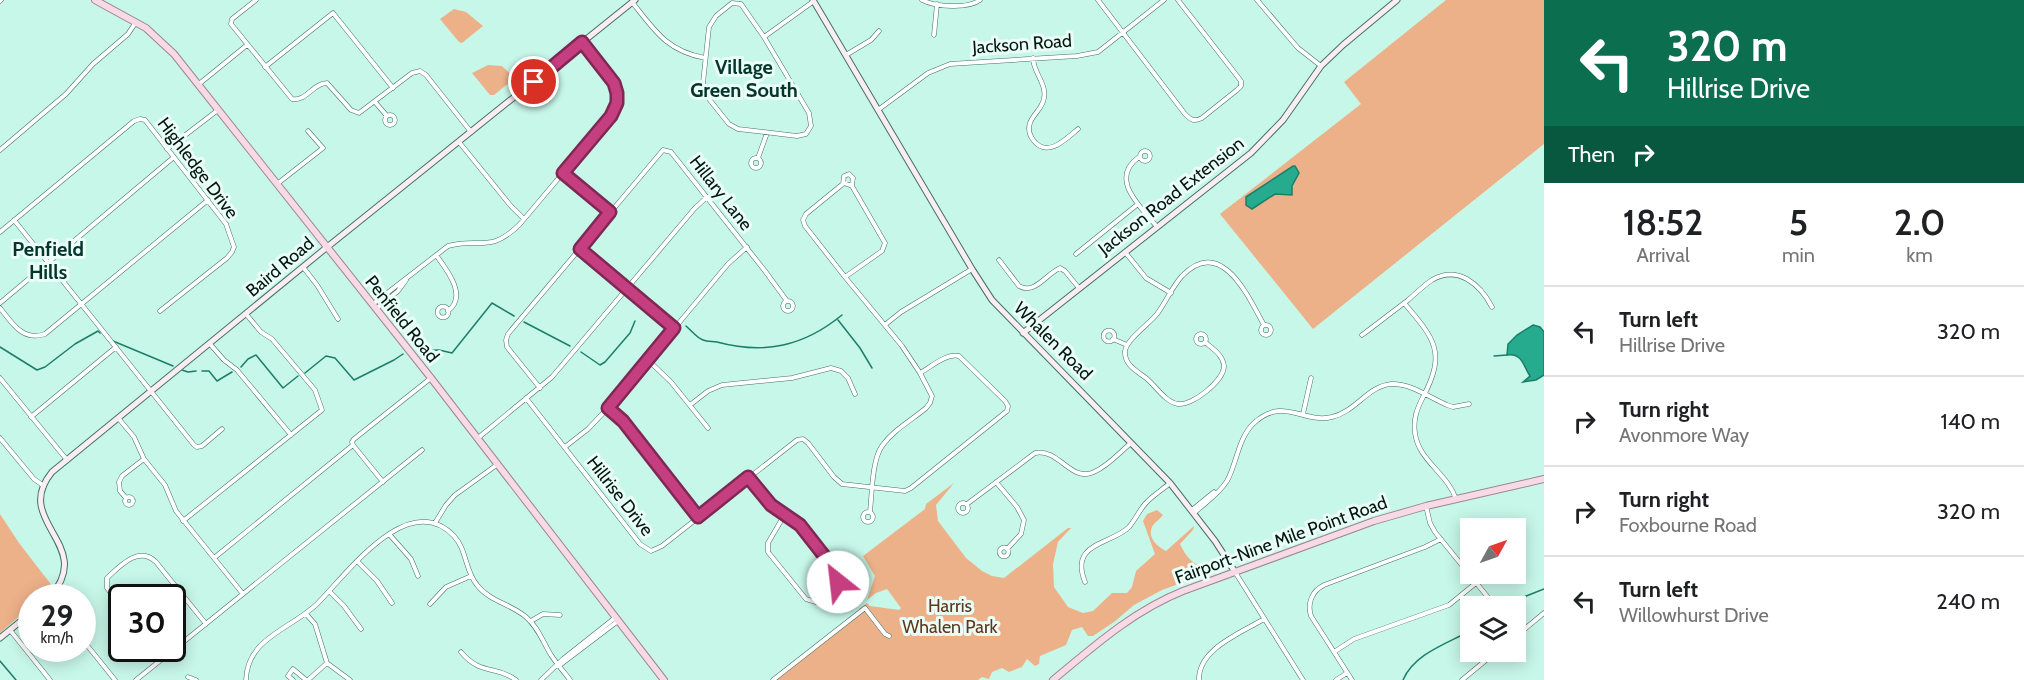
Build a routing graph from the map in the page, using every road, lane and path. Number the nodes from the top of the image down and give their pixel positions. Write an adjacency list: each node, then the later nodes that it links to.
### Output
1 (95, 0): 15 (main road, Penfield Road)
2 (256, 0): 21 (street)
3 (922, 0): 14 (street)
4 (980, 0): 14 (street)
5 (1098, 0): 17 (street)
6 (1164, 0): 17 (street, Jackson Road)
7 (1178, 0): 17 (street)
8 (1257, 0): 25 (street)
9 (1397, 0): 25 (street)
10 (634, 1): 20 (street, Baird Road); 23 (street)
11 (815, 1): 19 (street); 22 (street, Whalen Road)
12 (733, 2): 13 (street); 23 (street)
13 (742, 2): 19 (street)
14 (937, 4): 18 (street)
15 (136, 22): 27 (main road, Penfield Road); 39 (street)
16 (879, 31): 22 (street)
17 (1123, 32): 24 (street, Jackson Road)
18 (934, 35)
19 (764, 37): 36 (street)
20 (582, 42): 35 (street, Baird Road); 43 (street)
21 (247, 45): 26 (street); 27 (street)
22 (846, 55): 31 (street, Whalen Road)
23 (705, 58): 36 (street)
24 (1033, 58): 31 (street, Jackson Road); 33 (street)
25 (1321, 66): 53 (street, Jackson Road Extension)
26 (265, 67): 28 (street); 29 (street)
27 (198, 85): 30 (main road, Penfield Road)
28 (393, 88): 29 (street); 35 (street)
29 (375, 102): 32 (street)
30 (218, 110): 38 (street); 44 (main road, Penfield Road)
31 (878, 110): 64 (street, Whalen Road)
32 (387, 116)
33 (1078, 129)
34 (308, 131): 44 (street)
35 (472, 132): 37 (street, Baird Road)
36 (767, 133): 42 (street)
37 (459, 142): 51 (street); 55 (street, Baird Road)
38 (167, 148): 41 (street, Highledge Drive); 52 (street, Highledge Drive)
39 (0, 150)
40 (1139, 157): 49 (street)
41 (174, 158): 48 (street, Highledge Drive); 62 (street)
42 (758, 158)
43 (563, 173): 50 (street); 51 (street)
44 (276, 184): 55 (main road, Penfield Road)
45 (843, 184): 46 (street); 46 (street); 65 (street)
46 (852, 186): 65 (street)
47 (707, 196): 50 (street, Hillary Lane); 56 (street, Hillary Lane); 66 (street)
48 (208, 200): 72 (street); 76 (street, Highledge Drive)
49 (1138, 204): 53 (street); 59 (street)
50 (610, 212): 57 (street, Hillary Lane)
51 (524, 219): 60 (street)
52 (14, 220): 54 (street, Highledge Drive); 62 (street)
53 (1157, 227): 58 (street, Jackson Road Extension)
54 (0, 232)
55 (326, 248): 63 (street, Baird Road); 73 (main road, Penfield Road)
56 (747, 248): 69 (street, Hillary Lane); 82 (street)
57 (580, 249): 66 (street); 95 (street, Hillary Lane)
58 (1125, 252): 67 (street, Jackson Road Extension); 68 (street)
59 (1076, 254)
60 (436, 255): 73 (street); 77 (street)
61 (999, 260): 67 (street)
62 (48, 263): 70 (street); 72 (street)
63 (303, 267): 78 (street, Baird Road); 79 (street)
64 (972, 269): 80 (street); 83 (street, Whalen Road)
65 (846, 277): 80 (street)
66 (627, 288): 82 (street); 95 (street)
67 (1079, 288): 83 (street, Jackson Road Extension)
68 (1171, 293): 81 (street); 88 (street)
69 (787, 301)
70 (0, 303)
71 (1404, 303): 74 (street); 84 (street); 98 (street)
72 (81, 305): 75 (street); 89 (street)
73 (374, 307): 93 (main road, Penfield Road)
74 (1492, 307)
75 (0, 308)
76 (160, 310)
77 (448, 311)
78 (246, 314): 87 (street, Baird Road); 108 (street)
79 (338, 320)
80 (886, 324): 91 (street)
81 (1264, 325)
82 (674, 328): 90 (street)
83 (1023, 333): 111 (street, Whalen Road)
84 (1362, 335)
85 (1113, 339): 88 (street)
86 (1205, 342): 88 (street)
87 (210, 344): 96 (street, Baird Road); 108 (street)
88 (1127, 345)
89 (116, 347): 96 (street); 104 (street)
90 (648, 360): 101 (street); 102 (street)
91 (920, 373): 124 (street); 124 (street)
92 (0, 378): 104 (street)
93 (431, 378): 110 (main road, Penfield Road); 112 (street)
94 (1311, 378): 103 (street)
95 (540, 387): 99 (street)
96 (151, 392): 105 (street, Baird Road); 107 (street)
97 (855, 394): 101 (street)
98 (1425, 395): 100 (street); 103 (street); 126 (street)
99 (526, 399): 110 (street); 113 (street, Hillrise Drive)
100 (1469, 404)
101 (690, 405): 106 (street)
102 (608, 408): 113 (street); 132 (street)
103 (1303, 414): 129 (street)
104 (31, 417): 116 (street)
105 (119, 418): 115 (street); 116 (street, Baird Road)
106 (708, 428)
107 (222, 429)
108 (291, 435): 133 (street)
109 (0, 438): 123 (street)
110 (477, 438): 117 (main road, Penfield Road)
111 (1132, 442): 121 (street); 122 (street, Whalen Road)
112 (353, 445): 120 (street); 138 (street)
113 (565, 447): 132 (street, Hillrise Drive)
114 (422, 450): 120 (street)
115 (144, 459): 125 (street); 133 (street)
116 (67, 460): 123 (street, Baird Road)
117 (498, 465): 134 (street); 159 (main road, Penfield Road)
118 (748, 477): 124 (street, Hillrise Drive); 131 (street); 132 (street, Hillrise Drive)
119 (1544, 479): 126 (main road, Fairport-Nine Mile Point Road)
120 (383, 482): 151 (street)
121 (996, 482): 127 (street); 137 (street)
122 (1170, 483): 129 (street, Whalen Road); 144 (street)
123 (44, 486): 145 (street)
124 (873, 488): 130 (street)
125 (126, 498)
126 (1456, 499): 128 (main road, Fairport-Nine Mile Point Road)
127 (967, 504)
128 (1426, 506): 136 (street); 141 (main road, Fairport-Nine Mile Point Road)
129 (1193, 511): 141 (street, Whalen Road)
130 (870, 512)
131 (785, 514): 131 (street)
132 (698, 517)
133 (183, 521): 138 (street)
134 (435, 523): 135 (street); 143 (street)
135 (389, 534): 139 (street); 142 (street)
136 (1441, 539): 140 (street); 171 (street)
137 (1007, 549)
138 (214, 558): 151 (street)
139 (357, 561): 150 (street); 154 (street)
140 (1460, 563)
141 (1235, 572): 160 (street, Whalen Road); 192 (main road, Fairport-Nine Mile Point Road)
142 (418, 576)
143 (471, 576): 155 (street); 161 (street)
144 (1085, 582)
145 (59, 584)
146 (174, 584): 149 (street)
147 (1475, 584): 171 (street)
148 (1477, 584): 152 (street)
149 (108, 589)
150 (329, 591): 157 (street); 165 (street)
151 (243, 594): 163 (street)
152 (1487, 596)
153 (186, 599): 163 (street)
154 (392, 603)
155 (430, 604)
156 (1544, 613): 164 (street)
157 (306, 614): 175 (street); 184 (street)
158 (560, 615): 161 (street)
159 (617, 619): 176 (street); 190 (main road, Penfield Road)
160 (1264, 619): 193 (street); 194 (street, Whalen Road)
161 (531, 621): 176 (street)
162 (18, 623): 166 (street)
163 (206, 624): 169 (street)
164 (1526, 626)
165 (361, 629)
166 (10, 630): 168 (street); 180 (street)
167 (889, 636): 191 (street)
168 (0, 638)
169 (186, 640)
170 (461, 652): 187 (street)
171 (1334, 652): 177 (street)
172 (96, 656): 181 (street)
173 (158, 662): 182 (street)
174 (1484, 662): 197 (street)
175 (327, 663): 179 (street); 186 (street)
176 (559, 665): 188 (street); 189 (street)
177 (1347, 673): 195 (street); 196 (street)
178 (188, 677): 183 (street)
179 (305, 679): 185 (street)
180 (50, 680)
181 (115, 680)
182 (136, 680)
183 (196, 680)
184 (246, 680)
185 (293, 680)
186 (350, 680)
187 (516, 680)
188 (541, 680)
189 (570, 680)
190 (664, 680)
191 (773, 680)
192 (1053, 680)
193 (1199, 680)
194 (1303, 680)
195 (1336, 680)
196 (1352, 680)
197 (1462, 680)

